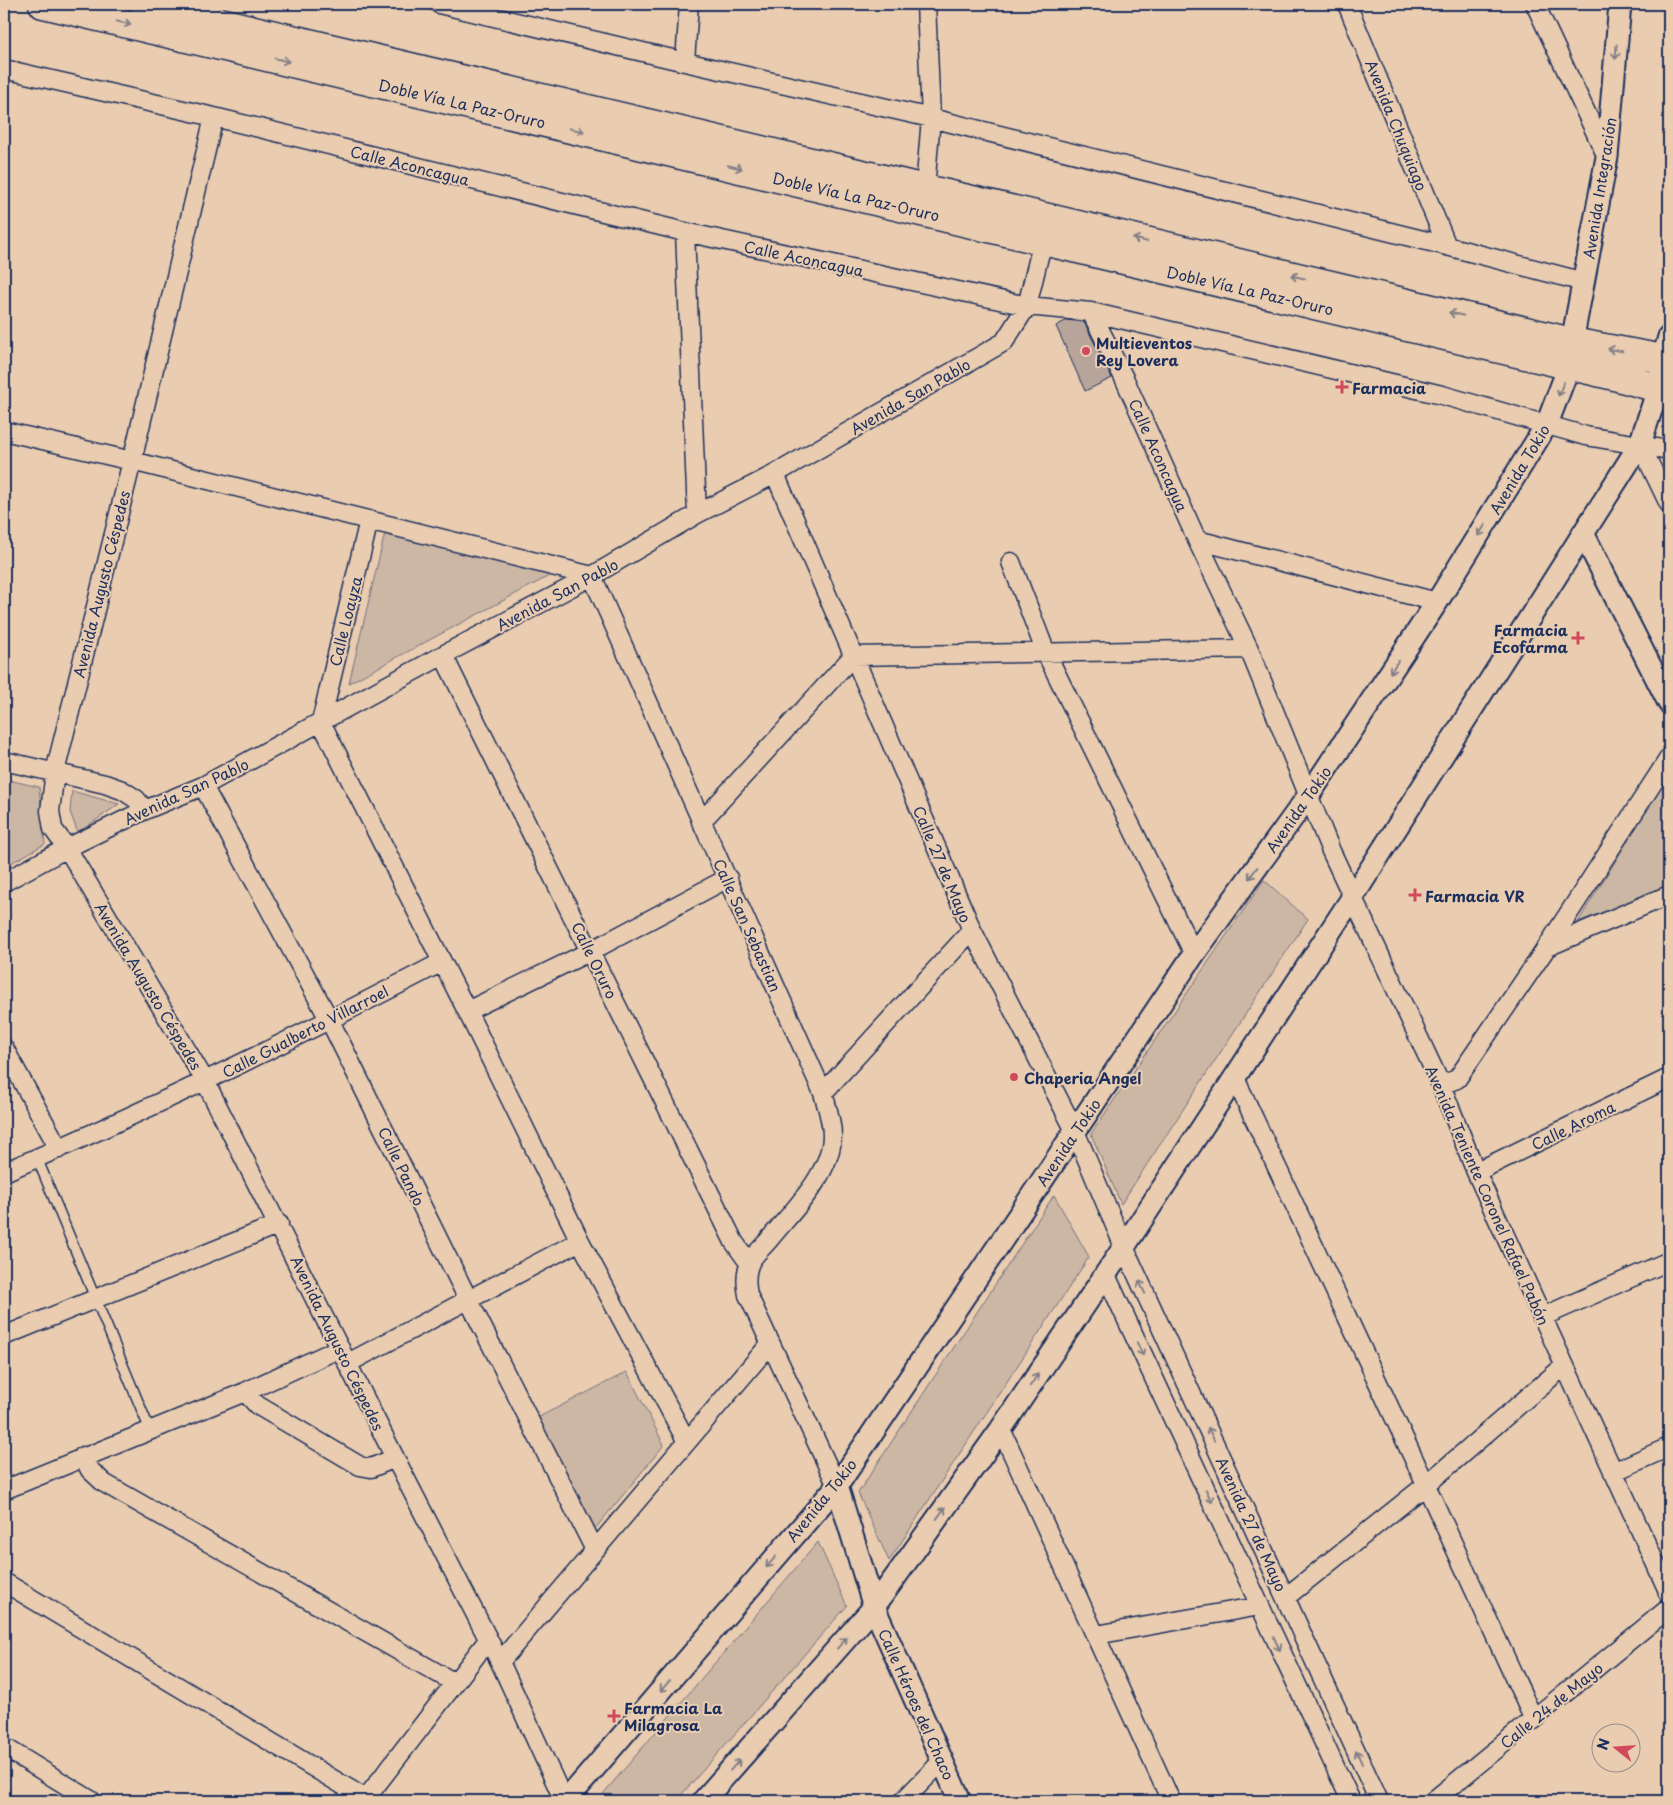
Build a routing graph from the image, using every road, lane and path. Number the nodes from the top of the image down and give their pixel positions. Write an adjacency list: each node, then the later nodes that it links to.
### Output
1 (43, 4): 16 (highway, Doble Vía La Paz-Oruro, one-way to 16)
2 (144, 4): 14 (highway, Doble Vía La Paz-Oruro)
3 (439, 4): 9 (street)
4 (689, 4): 9 (street)
5 (926, 4): 12 (street)
6 (1347, 4): 17 (street, Avenida Chuquiago)
7 (1535, 4): 13 (street)
8 (1620, 4): 13 (street, Avenida Integración, one-way to 13)
9 (684, 62): 12 (street)
10 (4, 68): 11 (street, Calle Aconcagua)
11 (214, 117): 15 (street, Calle Aconcagua); 28 (street, Avenida Augusto Céspedes)
12 (930, 118): 14 (street); 17 (street)
13 (1607, 157): 18 (street, Avenida Integración)
14 (925, 189): 22 (highway, Doble Vía La Paz-Oruro, one-way to 14)
15 (685, 232): 19 (street, Calle Aconcagua); 31 (street)
16 (1043, 240): 19 (street, Avenida San Pablo); 22 (highway, Doble Vía La Paz-Oruro)
17 (1447, 246): 18 (street)
18 (1584, 282): 22 (street, Avenida Integración)
19 (1027, 306): 20 (street, Calle Aconcagua); 29 (street, Avenida San Pablo)
20 (1091, 312): 24 (street); 34 (street, Calle Aconcagua)
21 (1667, 352): 22 (highway, Doble Vía La Paz-Oruro, one-way to 22); 23 (street)
22 (1571, 354): 23 (highway, Doble Vía La Paz-Oruro); 24 (street, Avenida Tokio, one-way to 24)
23 (1664, 390): 26 (street)
24 (1547, 424): 26 (street); 37 (street, Avenida Tokio, one-way to 37)
25 (4, 431): 28 (street)
26 (1640, 444): 27 (street); 30 (street); 33 (street)
27 (1669, 450)
28 (132, 461): 32 (street); 46 (street, Avenida Augusto Céspedes)
29 (775, 474): 31 (street, Avenida San Pablo); 41 (street, Calle 27 de Mayo)
30 (1669, 504)
31 (698, 514): 36 (street, Avenida San Pablo)
32 (370, 520): 36 (street); 43 (street, Calle Loayza)
33 (1583, 533): 42 (street); 55 (street)
34 (1197, 540): 37 (street); 38 (street, Calle Aconcagua)
35 (1010, 562): 39 (street)
36 (592, 576): 40 (street, Avenida San Pablo); 50 (street, Calle San Sebastian)
37 (1437, 602): 48 (street, Avenida Tokio, one-way to 48)
38 (1249, 648): 39 (street); 48 (street, Calle Aconcagua)
39 (1046, 653): 41 (street); 59 (street)
40 (443, 655): 43 (street, Avenida San Pablo); 58 (street, Calle Oruro)
41 (853, 656): 50 (street); 56 (street, Calle 27 de Mayo)
42 (1669, 703)
43 (321, 722): 47 (street, Avenida San Pablo); 60 (street)
44 (1669, 758): 57 (street)
45 (4, 761): 46 (street)
46 (55, 772): 49 (street); 51 (street, Avenida Augusto Céspedes)
47 (204, 786): 49 (street, Avenida San Pablo); 62 (street, Calle Pando)
48 (1308, 795): 55 (street, Avenida Teniente Coronel Rafael Pabón); 59 (street, Avenida Tokio, one-way to 59)
49 (145, 810): 51 (street, Avenida San Pablo)
50 (700, 822): 52 (street, Calle San Sebastian)
51 (67, 848): 53 (street, Avenida San Pablo); 66 (street, Avenida Augusto Céspedes)
52 (728, 878): 58 (street); 68 (street, Calle San Sebastian)
53 (4, 882)
54 (1669, 896): 57 (street)
55 (1352, 898): 64 (street); 67 (street, Avenida Teniente Coronel Rafael Pabón)
56 (972, 930): 68 (street); 69 (street, Calle 27 de Mayo)
57 (1546, 947): 67 (street)
58 (591, 951): 61 (street); 78 (street, Calle Oruro)
59 (1194, 954): 69 (street, Avenida Tokio)
60 (442, 962): 61 (street); 62 (street, Calle Gualberto Villarroel)
61 (467, 1011): 75 (street)
62 (330, 1020): 66 (street, Calle Gualberto Villarroel); 81 (street, Calle Pando)
63 (4, 1048): 70 (street)
64 (1235, 1078): 76 (street); 95 (street)
65 (1669, 1078): 73 (street, Calle Aroma)
66 (205, 1081): 70 (street, Calle Gualberto Villarroel); 74 (street, Avenida Augusto Céspedes)
67 (1441, 1085): 73 (street, Avenida Teniente Coronel Rafael Pabón)
68 (823, 1094): 78 (street, Calle San Sebastian)
69 (1075, 1131): 76 (street, Calle 27 de Mayo); 96 (street, Avenida Tokio)
70 (59, 1149): 71 (street, Calle Gualberto Villarroel)
71 (37, 1158): 72 (street, Calle Gualberto Villarroel); 80 (lane)
72 (4, 1172)
73 (1476, 1172): 82 (street, Avenida Teniente Coronel Rafael Pabón)
74 (278, 1224): 80 (street); 85 (street, Avenida Augusto Céspedes)
75 (580, 1241): 81 (street); 90 (street)
76 (1124, 1247): 79 (street); 101 (street, Avenida 27 de Mayo, one-way to 76)
77 (1669, 1261): 82 (street)
78 (749, 1263): 84 (street)
79 (1105, 1273): 89 (street, one-way to 79); 102 (street, Avenida 27 de Mayo, one-way to 102)
80 (96, 1298): 83 (street); 88 (lane)
81 (468, 1299): 85 (street); 98 (street, Calle Pando)
82 (1542, 1317): 86 (street, Avenida Teniente Coronel Rafael Pabón)
83 (4, 1336)
84 (770, 1344): 90 (street); 96 (street)
85 (344, 1355): 87 (street); 93 (street, Avenida Augusto Céspedes)
86 (1564, 1366): 94 (street, Avenida Teniente Coronel Rafael Pabón); 95 (street)
87 (245, 1392): 88 (street); 93 (street)
88 (150, 1430): 92 (street)
89 (1001, 1430): 103 (street, one-way to 89); 105 (street)
90 (687, 1442): 98 (street)
91 (1669, 1447): 94 (street)
92 (83, 1456): 97 (street); 108 (street)
93 (395, 1458): 106 (street, Avenida Augusto Céspedes)
94 (1613, 1472): 100 (street, Avenida Teniente Coronel Rafael Pabón)
95 (1426, 1485): 101 (street); 109 (street)
96 (837, 1486): 103 (street, Calle Héroes del Chaco); 114 (street, Avenida Tokio, one-way to 114)
97 (4, 1490)
98 (595, 1550): 107 (street)
99 (4, 1582): 112 (street)
100 (1669, 1593)
101 (1286, 1597): 120 (street, Avenida 27 de Mayo, one-way to 101)
102 (1260, 1606): 105 (street); 119 (street, Avenida 27 de Mayo, one-way to 119)
103 (874, 1607): 111 (street, Calle Héroes del Chaco); 115 (street, one-way to 103)
104 (1669, 1608): 109 (street, Calle 24 de Mayo)
105 (1096, 1635): 118 (street)
106 (488, 1640): 107 (street, Avenida Augusto Céspedes); 108 (street)
107 (500, 1662): 114 (street, Avenida Augusto Céspedes)
108 (455, 1683): 112 (street)
109 (1534, 1720): 121 (street, Calle 24 de Mayo)
110 (4, 1747): 113 (street)
111 (942, 1760): 116 (street); 117 (street, Calle Héroes del Chaco)
112 (365, 1800)
113 (92, 1801)
114 (565, 1801)
115 (703, 1801)
116 (903, 1801)
117 (960, 1801)
118 (1171, 1801)
119 (1351, 1801)
120 (1379, 1801)
121 (1433, 1801)

